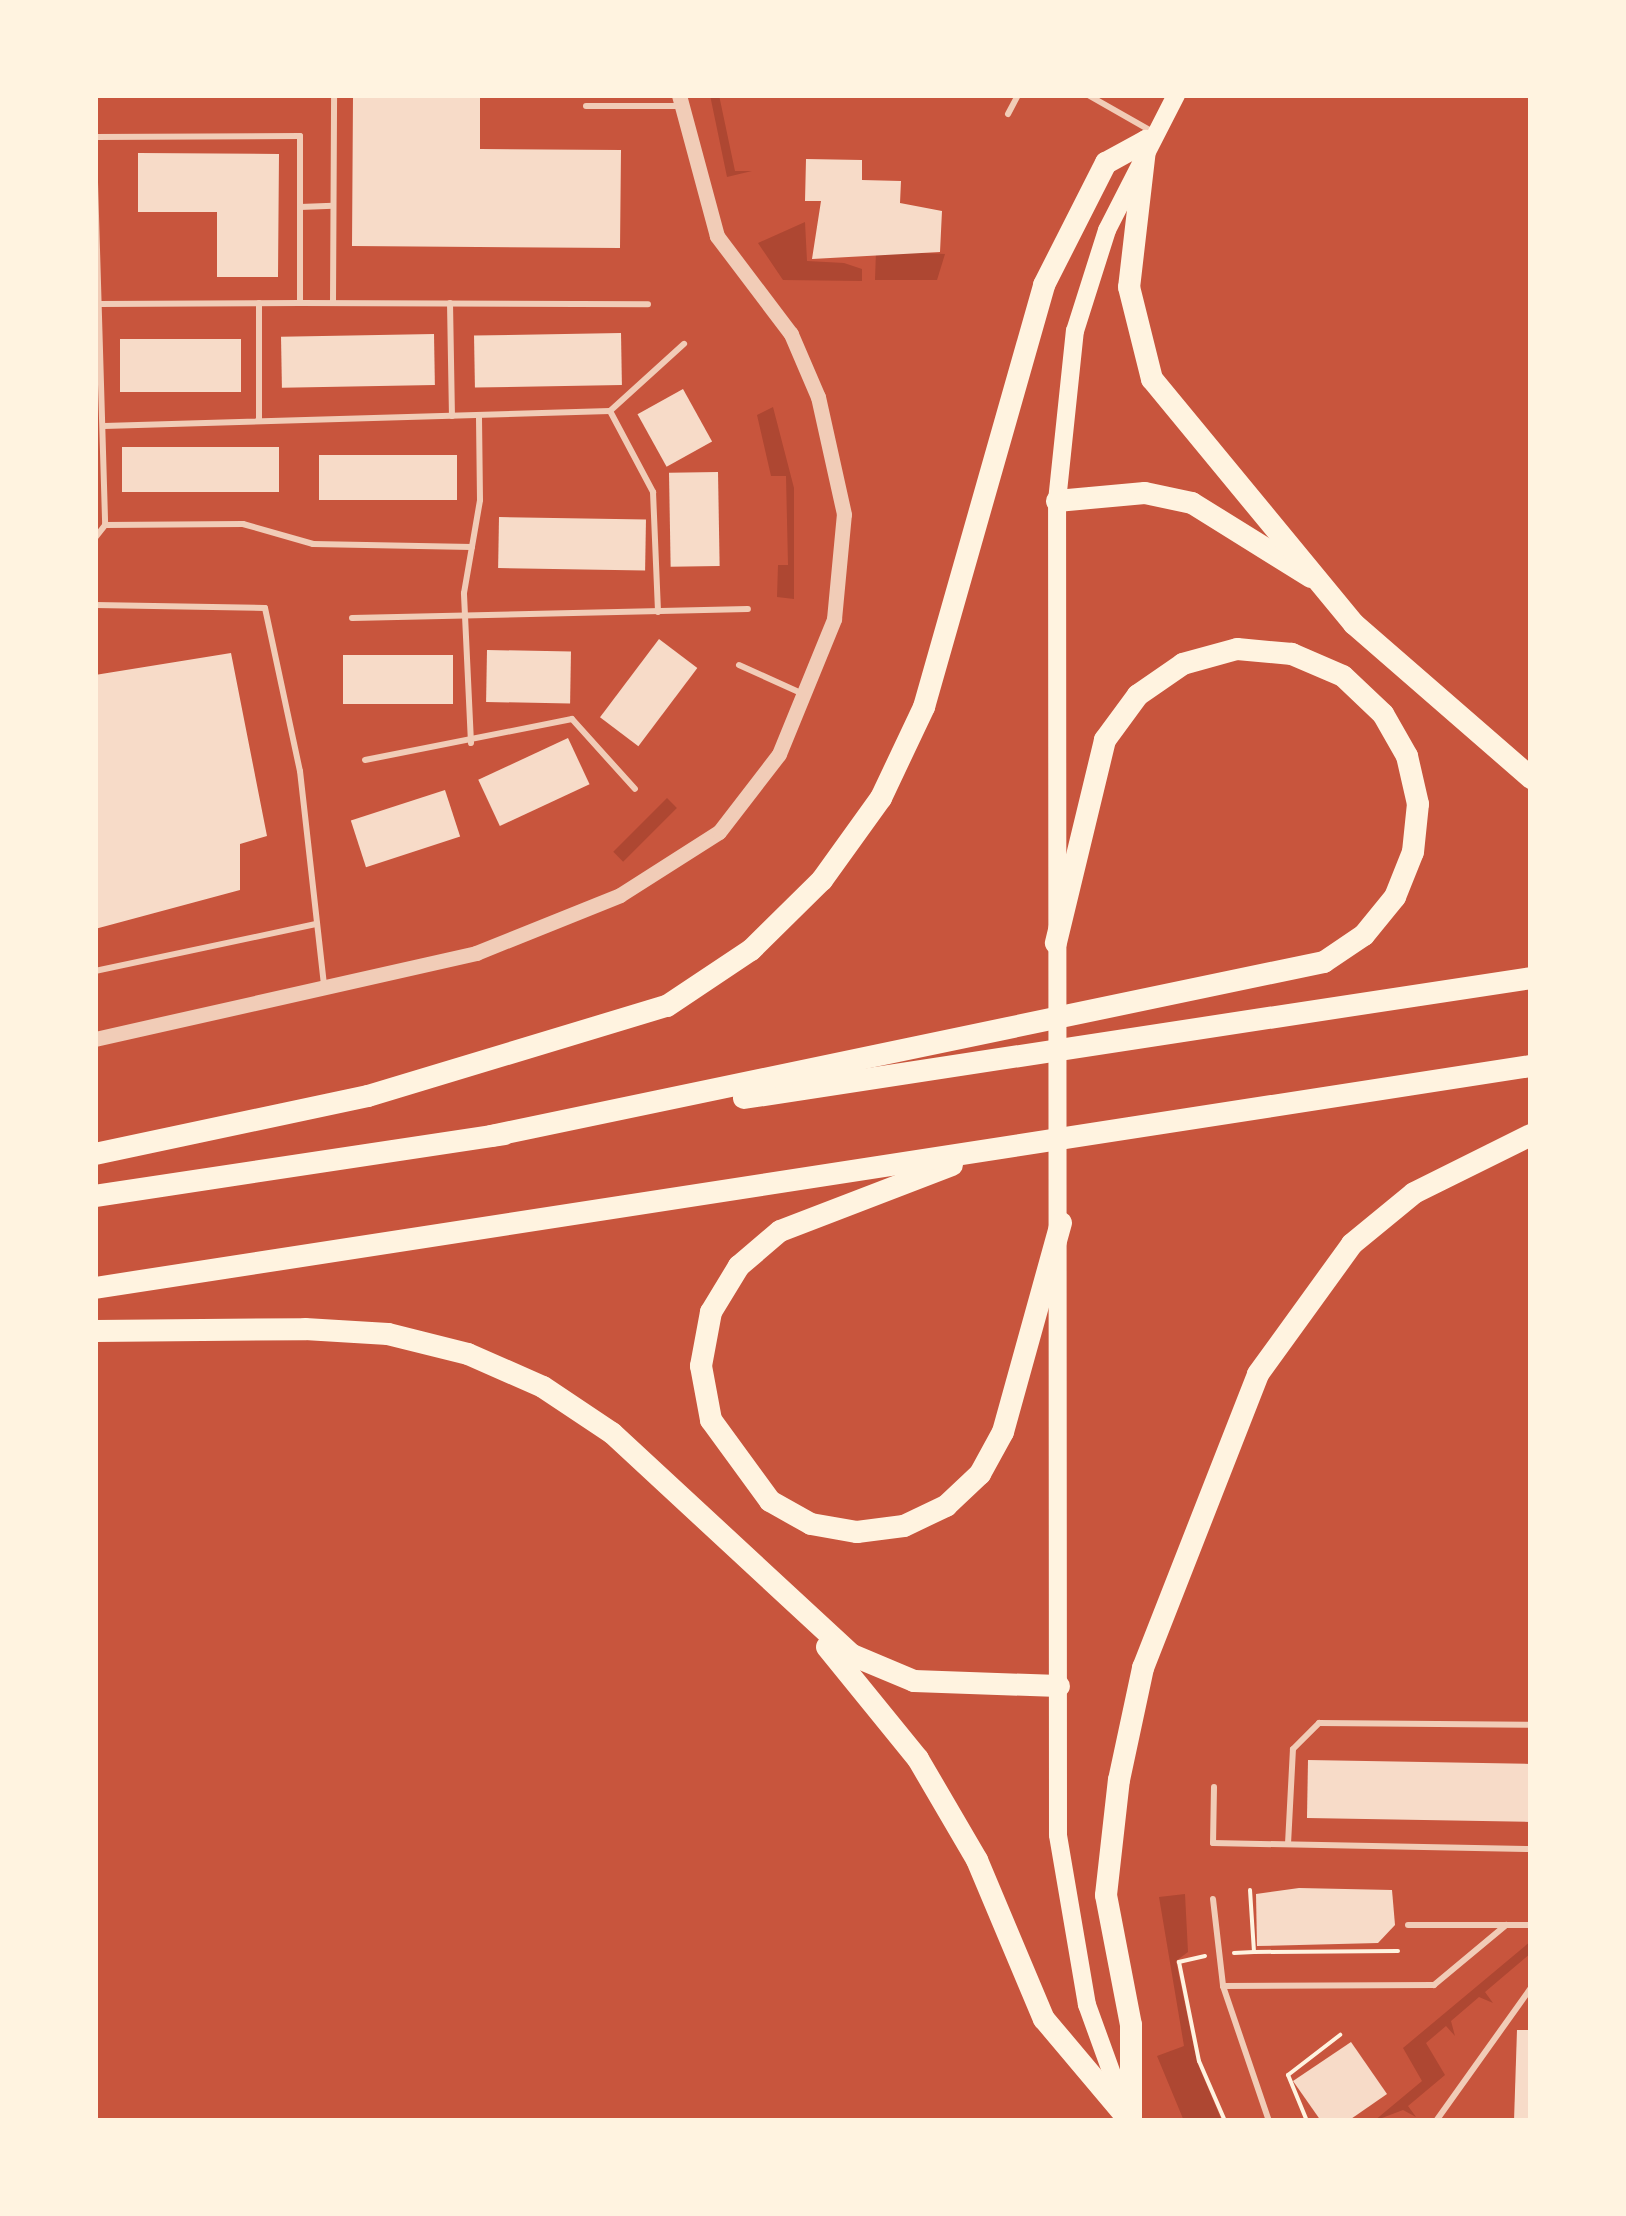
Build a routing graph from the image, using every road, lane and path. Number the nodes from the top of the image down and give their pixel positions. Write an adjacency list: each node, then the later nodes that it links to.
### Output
1 (334, 95): 11 (lane)
2 (1018, 95): 7 (lane)
3 (1088, 95): 8 (lane)
4 (1176, 95): 8 (main road)
5 (679, 101): 6 (lane); 36 (street)
6 (586, 106)
7 (1008, 114)
8 (1150, 137): 25 (main road); 29 (highway); 51 (highway)
9 (95, 138): 12 (lane)
10 (95, 182): 17 (lane)
11 (334, 206): 12 (lane); 15 (lane)
12 (300, 207): 14 (lane)
13 (259, 303): 14 (lane); 17 (lane); 23 (lane)
14 (300, 303): 15 (lane)
15 (332, 303): 16 (lane)
16 (450, 303): 18 (lane); 22 (lane)
17 (99, 304): 24 (lane)
18 (648, 304)
19 (684, 344): 20 (lane)
20 (610, 411): 21 (lane); 32 (lane)
21 (479, 415): 22 (lane); 28 (lane)
22 (452, 416): 23 (lane)
23 (260, 421): 24 (lane)
24 (104, 426): 26 (lane)
25 (1057, 501): 29 (highway); 42 (main road)
26 (105, 524): 27 (lane); 28 (lane)
27 (95, 538)
28 (472, 548): 34 (lane)
29 (1322, 585): 39 (highway)
30 (95, 605): 41 (lane)
31 (748, 609): 32 (lane)
32 (658, 612): 34 (lane)
33 (352, 618): 34 (lane)
34 (465, 618): 37 (lane)
35 (738, 665): 36 (lane)
36 (805, 695): 45 (street)
37 (471, 743): 38 (lane); 40 (lane)
38 (365, 760)
39 (1531, 778)
40 (636, 790)
41 (317, 924): 43 (lane); 45 (lane)
42 (1056, 943): 49 (highway); 53 (main road)
43 (95, 971)
44 (1531, 978): 49 (highway)
45 (324, 987): 46 (street)
46 (95, 1039)
47 (1531, 1066): 50 (highway)
48 (1531, 1135): 73 (highway)
49 (491, 1136): 52 (highway)
50 (990, 1149): 53 (highway); 54 (highway)
51 (95, 1154)
52 (95, 1196)
53 (1061, 1224): 57 (main road)
54 (95, 1288)
55 (95, 1332): 56 (highway)
56 (800, 1613): 57 (highway); 73 (highway)
57 (1059, 1686): 73 (main road)
58 (1531, 1725): 60 (lane)
59 (1214, 1787): 60 (lane)
60 (1288, 1844): 61 (lane)
61 (1531, 1849)
62 (1250, 1890): 68 (path)
63 (1213, 1899): 69 (lane)
64 (1408, 1925): 65 (lane)
65 (1506, 1925): 66 (lane); 70 (lane)
66 (1531, 1925)
67 (1398, 1951): 68 (path)
68 (1254, 1952): 69 (path)
69 (1220, 1954): 70 (lane); 74 (path)
70 (1223, 1986): 75 (lane)
71 (1531, 1988): 77 (lane)
72 (1340, 2035): 76 (path)
73 (1130, 2121)
74 (1226, 2121)
75 (1269, 2121)
76 (1307, 2121)
77 (1436, 2121)

